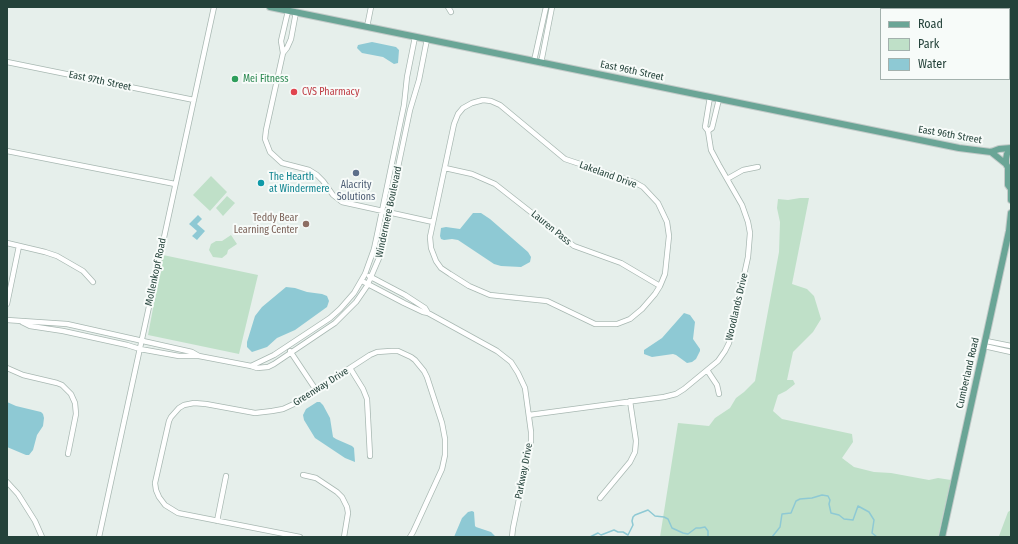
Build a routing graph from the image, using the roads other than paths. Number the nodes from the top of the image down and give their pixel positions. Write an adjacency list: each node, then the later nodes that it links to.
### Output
1 (214, 7): 19 (street, Mollenkopf Road)
2 (270, 7): 7 (main road, East 96th Street)
3 (371, 7): 10 (street)
4 (448, 7): 9 (street)
5 (546, 7): 14 (street)
6 (552, 7): 16 (street)
7 (288, 11): 8 (main road, East 96th Street); 13 (street)
8 (296, 12): 10 (main road, East 96th Street); 13 (street)
9 (451, 12)
10 (367, 27): 11 (main road, East 96th Street)
11 (415, 37): 12 (main road, East 96th Street); 31 (street, Windermere Boulevard)
12 (428, 39): 14 (main road, East 96th Street); 32 (street, Windermere Boulevard)
13 (282, 53): 31 (street)
14 (534, 61): 16 (main road, East 96th Street)
15 (7, 62): 19 (street, East 97th Street)
16 (541, 63): 17 (main road, East 96th Street)
17 (710, 97): 18 (main road, East 96th Street); 20 (street, Woodlands Drive)
18 (719, 99): 20 (street); 23 (main road, East 96th Street)
19 (194, 100): 28 (street, Mollenkopf Road)
20 (708, 130): 27 (street, Woodlands Drive)
21 (1011, 149): 23 (main road, East 96th Street); 26 (main road)
22 (7, 151): 28 (street)
23 (991, 152): 26 (main road, East 96th Street)
24 (758, 167): 27 (street)
25 (444, 168): 34 (street, Lakeland Drive); 42 (street, Lauren Pass); 42 (street, Lakeland Drive)
26 (1008, 168): 29 (main road)
27 (727, 179): 58 (street, Woodlands Drive)
28 (175, 184): 47 (street, Mollenkopf Road)
29 (1011, 189): 30 (main road)
30 (1011, 200)
31 (382, 212): 32 (street); 37 (street, Windermere Boulevard)
32 (389, 213): 34 (street); 38 (street, Windermere Boulevard)
33 (1011, 213): 48 (main road, Cumberland Road)
34 (433, 222): 42 (street, Lakeland Drive)
35 (7, 243): 36 (street)
36 (20, 246): 40 (street); 43 (street)
37 (365, 274): 38 (street, Parkway Drive); 39 (street, Windermere Boulevard)
38 (372, 277): 41 (street, Windermere Boulevard); 44 (street, Parkway Drive)
39 (362, 281): 41 (street, Parkway Drive); 50 (street, Windermere Boulevard)
40 (93, 282)
41 (368, 284): 44 (street, Parkway Drive); 53 (street, Windermere Boulevard)
42 (660, 286)
43 (7, 304)
44 (428, 313): 62 (street, Parkway Drive)
45 (7, 320): 46 (street, Windermere Boulevard)
46 (22, 322): 47 (street, Windermere Boulevard); 51 (street, Windermere Boulevard)
47 (142, 340): 51 (street, Mollenkopf Road); 54 (street, Windermere Boulevard)
48 (985, 343): 49 (street); 52 (street); 76 (main road, Cumberland Road)
49 (1011, 346)
50 (287, 347): 53 (street); 55 (street, Windermere Boulevard)
51 (140, 348): 54 (street, Windermere Boulevard); 71 (street, Mollenkopf Road)
52 (1011, 352)
53 (291, 353): 55 (street, Windermere Boulevard); 59 (street)
54 (199, 356): 55 (street, Windermere Boulevard)
55 (251, 366)
56 (7, 368): 63 (street)
57 (350, 368): 59 (street, Greenway Drive); 64 (street); 74 (street, Greenway Drive)
58 (707, 370): 60 (street); 61 (street, Woodlands Drive)
59 (316, 390): 69 (street, Greenway Drive)
60 (719, 394)
61 (630, 401): 62 (street, Woodlands Drive); 68 (street)
62 (529, 415): 75 (street, Parkway Drive)
63 (68, 454)
64 (370, 456)
65 (303, 475): 73 (street)
66 (226, 476): 69 (street)
67 (7, 482): 70 (street)
68 (600, 498)
69 (217, 520): 72 (street, Greenway Drive)
70 (42, 537)
71 (99, 537)
72 (300, 537)
73 (344, 537)
74 (410, 537)
75 (512, 537)
76 (942, 537)

